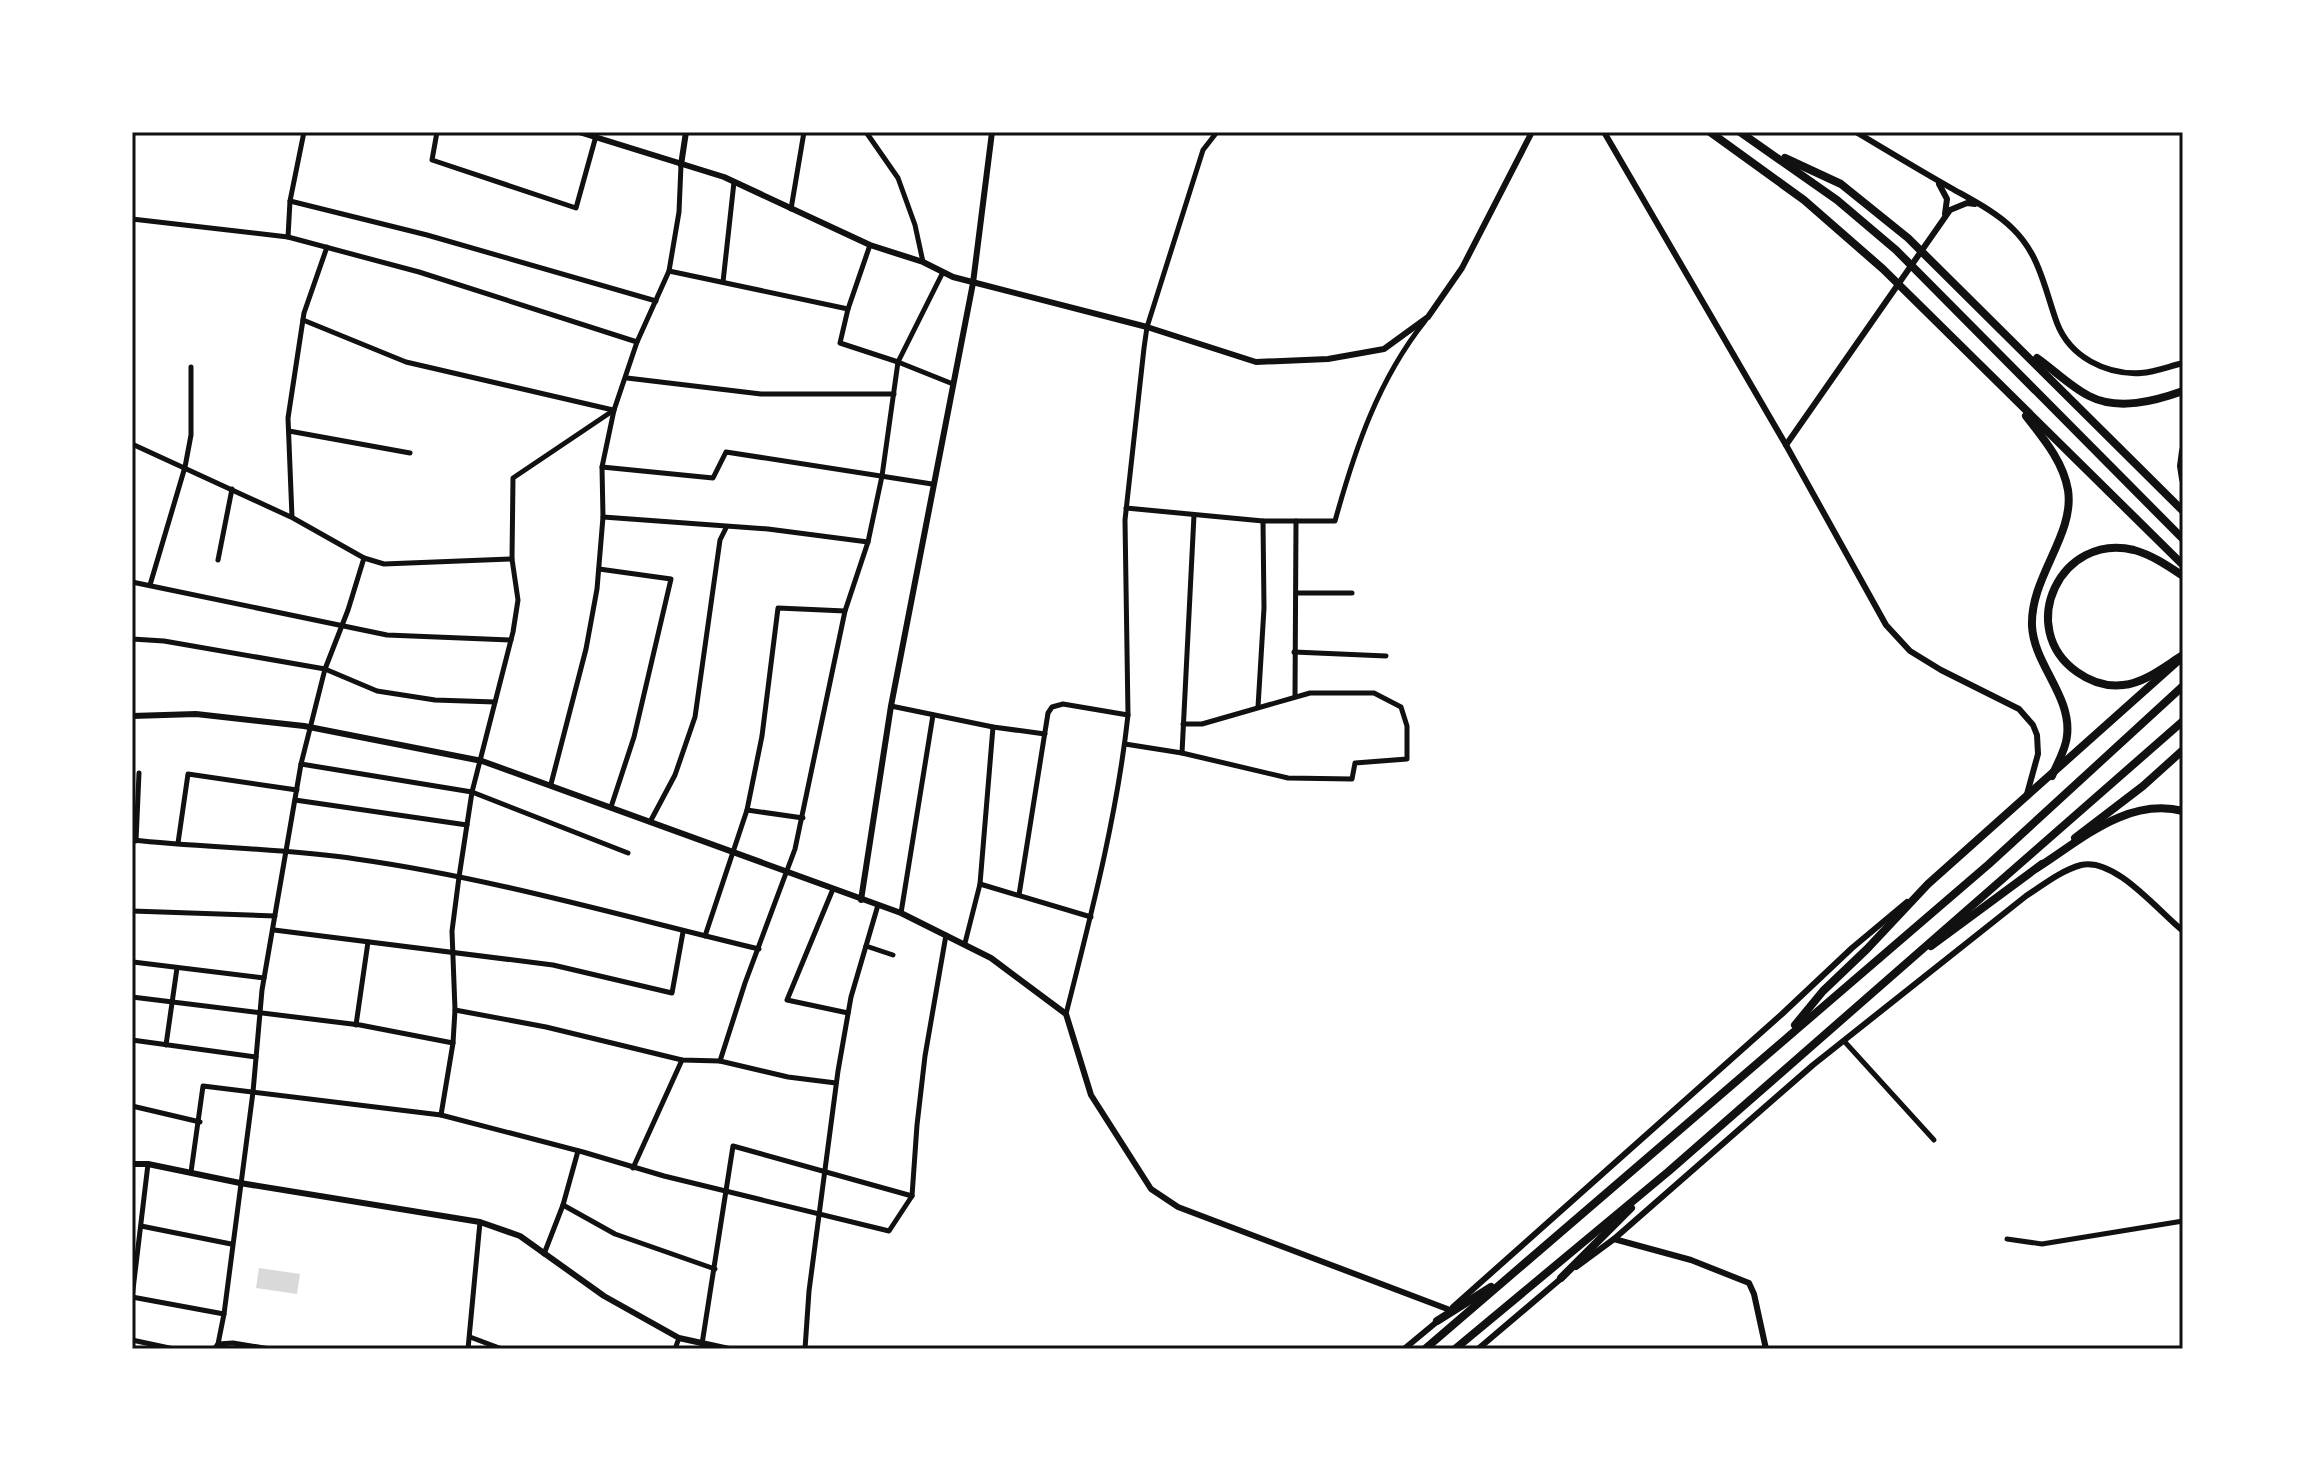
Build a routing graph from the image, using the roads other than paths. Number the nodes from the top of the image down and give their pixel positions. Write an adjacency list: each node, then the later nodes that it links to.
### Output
1 (304, 132): 19 (street)
2 (437, 132): 14 (street)
3 (579, 132): 14 (street)
4 (686, 132): 16 (street)
5 (804, 132): 21 (street)
6 (866, 132): 27 (street)
7 (992, 132): 31 (street)
8 (1217, 132): 36 (street)
9 (1532, 132): 34 (street)
10 (1604, 132): 50 (street)
11 (1710, 132): 44 (highway)
12 (1740, 132): 15 (highway)
13 (1856, 132): 17 (street)
14 (596, 136): 16 (street)
15 (1765, 149): 38 (highway); 67 (highway)
16 (681, 165): 18 (street); 28 (street)
17 (1934, 178): 20 (street); 23 (street)
18 (734, 182): 21 (street); 30 (street)
19 (290, 201): 24 (street); 32 (street)
20 (1979, 205): 23 (street); 40 (street)
21 (791, 209): 25 (street)
22 (132, 219): 24 (street)
23 (1943, 221): 50 (street)
24 (288, 237): 26 (street)
25 (870, 245): 27 (street); 33 (street)
26 (327, 247): 35 (street); 37 (street)
27 (923, 262): 29 (street)
28 (669, 271): 30 (street); 32 (street)
29 (943, 272): 31 (street); 39 (street)
30 (723, 282): 33 (street)
31 (973, 283): 36 (street); 43 (street)
32 (656, 301): 37 (street)
33 (848, 309): 39 (street)
34 (1428, 317): 36 (street); 65 (street)
35 (303, 320): 47 (street); 48 (street)
36 (1147, 327): 59 (street)
37 (637, 342): 42 (street)
38 (2017, 344): 45 (highway); 60 (highway)
39 (898, 362): 43 (street); 46 (street)
40 (2183, 363)
41 (191, 367): 53 (street)
42 (627, 378): 46 (street); 47 (street)
43 (953, 384): 57 (street)
44 (2003, 387): 72 (highway); 106 (highway)
45 (2183, 391)
46 (894, 394): 55 (street)
47 (614, 410): 54 (street); 70 (street)
48 (289, 431): 52 (street); 63 (street)
49 (132, 444): 53 (street)
50 (1786, 445): 111 (street)
51 (2183, 451): 56 (highway)
52 (410, 453)
53 (185, 467): 58 (street); 76 (street)
54 (602, 467): 55 (street); 62 (street)
55 (882, 476): 57 (street); 68 (street)
56 (2183, 479)
57 (932, 484): 90 (street)
58 (232, 489): 63 (street); 71 (street)
59 (1126, 508): 61 (street); 93 (street)
60 (2183, 511)
61 (1194, 515): 64 (street); 96 (street)
62 (603, 517): 66 (street); 73 (street)
63 (293, 518): 69 (street)
64 (1263, 521): 65 (street); 91 (street)
65 (1296, 521): 77 (street)
66 (726, 528): 68 (street); 116 (street)
67 (2183, 539)
68 (868, 542): 79 (street)
69 (364, 558): 70 (street); 80 (street)
70 (512, 559): 82 (street)
71 (218, 560)
72 (2183, 565)
73 (599, 569): 107 (street); 112 (street)
74 (2183, 576): 85 (highway)
75 (132, 582): 76 (street)
76 (150, 585): 80 (street)
77 (1297, 593): 78 (street); 83 (street)
78 (1352, 593)
79 (845, 611): 113 (street); 115 (street)
80 (342, 625): 82 (street); 86 (street)
81 (132, 639): 86 (street)
82 (511, 640): 89 (street)
83 (1294, 652): 84 (street); 88 (street)
84 (1386, 656)
85 (2183, 656): 106 (highway)
86 (325, 669): 89 (street); 98 (street)
87 (2183, 686): 159 (highway)
88 (1295, 696): 91 (street); 102 (street)
89 (495, 702): 103 (street)
90 (891, 706): 92 (street); 130 (street)
91 (1258, 707): 96 (street)
92 (933, 715): 97 (street); 133 (street)
93 (1128, 715): 99 (street); 100 (street)
94 (132, 716): 98 (street)
95 (2183, 721): 149 (highway)
96 (1183, 724): 102 (street)
97 (993, 727): 99 (street); 126 (street)
98 (311, 728): 103 (street); 104 (street)
99 (1045, 734): 129 (street)
100 (1125, 744): 102 (street); 135 (street)
101 (2183, 750): 123 (highway)
102 (1182, 753)
103 (482, 761): 107 (street); 109 (street)
104 (301, 764): 108 (street); 109 (street)
105 (139, 773): 118 (street)
106 (2052, 776): 111 (highway)
107 (551, 784): 112 (street)
108 (297, 790): 110 (street); 119 (street)
109 (472, 792): 117 (street); 121 (street)
110 (295, 800): 117 (street); 120 (street)
111 (2025, 800): 127 (highway)
112 (611, 807): 116 (street)
113 (747, 810): 115 (street); 122 (street)
114 (2183, 811): 123 (highway)
115 (803, 818): 124 (street)
116 (650, 822): 122 (street)
117 (467, 825): 125 (street)
118 (134, 841): 119 (street)
119 (178, 843): 120 (street)
120 (288, 850): 125 (street); 134 (street)
121 (628, 853)
122 (734, 853): 124 (street); 140 (street)
123 (2037, 868): 149 (highway)
124 (787, 872): 128 (street); 144 (street)
125 (459, 877): 138 (street); 145 (street)
126 (980, 884): 129 (street); 142 (street)
127 (1928, 884): 159 (highway); 195 (street)
128 (833, 889): 130 (street); 154 (street)
129 (1019, 895): 135 (street)
130 (861, 900): 131 (street)
131 (878, 905): 133 (street); 143 (street)
132 (132, 911): 134 (street)
133 (901, 913): 139 (street)
134 (275, 916): 136 (street)
135 (1091, 917): 156 (street)
136 (274, 930): 141 (street); 150 (street)
137 (2183, 931): 160 (street)
138 (683, 932): 140 (street); 145 (street)
139 (946, 934): 142 (street); 181 (street)
140 (705, 936): 144 (street)
141 (368, 942): 145 (street); 157 (street)
142 (965, 943): 156 (street)
143 (866, 946): 146 (street); 154 (street)
144 (759, 949): 165 (street)
145 (452, 951): 153 (street)
146 (893, 955)
147 (133, 962): 148 (street)
148 (177, 968): 150 (street); 152 (street)
149 (1892, 975): 177 (highway)
150 (264, 978): 155 (street)
151 (132, 997): 152 (street)
152 (172, 1002): 155 (street); 162 (street)
153 (455, 1010): 161 (street); 164 (street)
154 (848, 1013): 166 (street)
155 (259, 1014): 157 (street); 163 (street)
156 (1066, 1014): 195 (street)
157 (356, 1025): 161 (street)
158 (132, 1040): 162 (street)
159 (1782, 1041): 192 (highway)
160 (1844, 1041): 171 (street); 187 (street)
161 (453, 1043): 169 (street)
162 (166, 1045): 163 (street)
163 (256, 1057): 167 (street)
164 (682, 1060): 165 (street); 175 (street)
165 (720, 1061): 166 (street)
166 (836, 1083): 176 (street)
167 (253, 1092): 169 (street); 170 (street); 179 (street)
168 (132, 1106): 170 (street)
169 (441, 1115): 172 (street)
170 (200, 1122): 178 (street)
171 (1934, 1140)
172 (578, 1151): 175 (street); 182 (street)
173 (132, 1164): 174 (street)
174 (148, 1164): 178 (street); 186 (street)
175 (633, 1168): 180 (street)
176 (824, 1171): 180 (street); 181 (street); 183 (street)
177 (1669, 1171): 193 (highway); 212 (highway)
178 (191, 1172): 179 (street)
179 (240, 1183): 185 (street); 189 (street)
180 (727, 1190): 183 (street); 191 (street)
181 (912, 1196): 183 (street)
182 (563, 1205): 190 (street); 191 (street)
183 (820, 1213): 209 (street)
184 (2183, 1221): 188 (street)
185 (480, 1222): 190 (street); 198 (street)
186 (141, 1226): 189 (street); 194 (street)
187 (1614, 1239): 193 (street); 214 (street)
188 (2007, 1239)
189 (231, 1244): 196 (street)
190 (544, 1255): 199 (street)
191 (715, 1269): 201 (street)
192 (1515, 1271): 197 (highway); 211 (highway)
193 (1561, 1278): 213 (street)
194 (132, 1298): 196 (street)
195 (1450, 1310): 197 (street)
196 (224, 1314): 202 (street)
197 (1437, 1321): 210 (street)
198 (470, 1337): 205 (street); 206 (street)
199 (679, 1338): 201 (street); 207 (street)
200 (132, 1340): 203 (street)
201 (702, 1344): 208 (street)
202 (216, 1347): 204 (street)
203 (174, 1349)
204 (270, 1349)
205 (468, 1349)
206 (502, 1349)
207 (675, 1349)
208 (729, 1349)
209 (805, 1349)
210 (1404, 1349)
211 (1425, 1349)
212 (1455, 1349)
213 (1478, 1349)
214 (1766, 1349)

